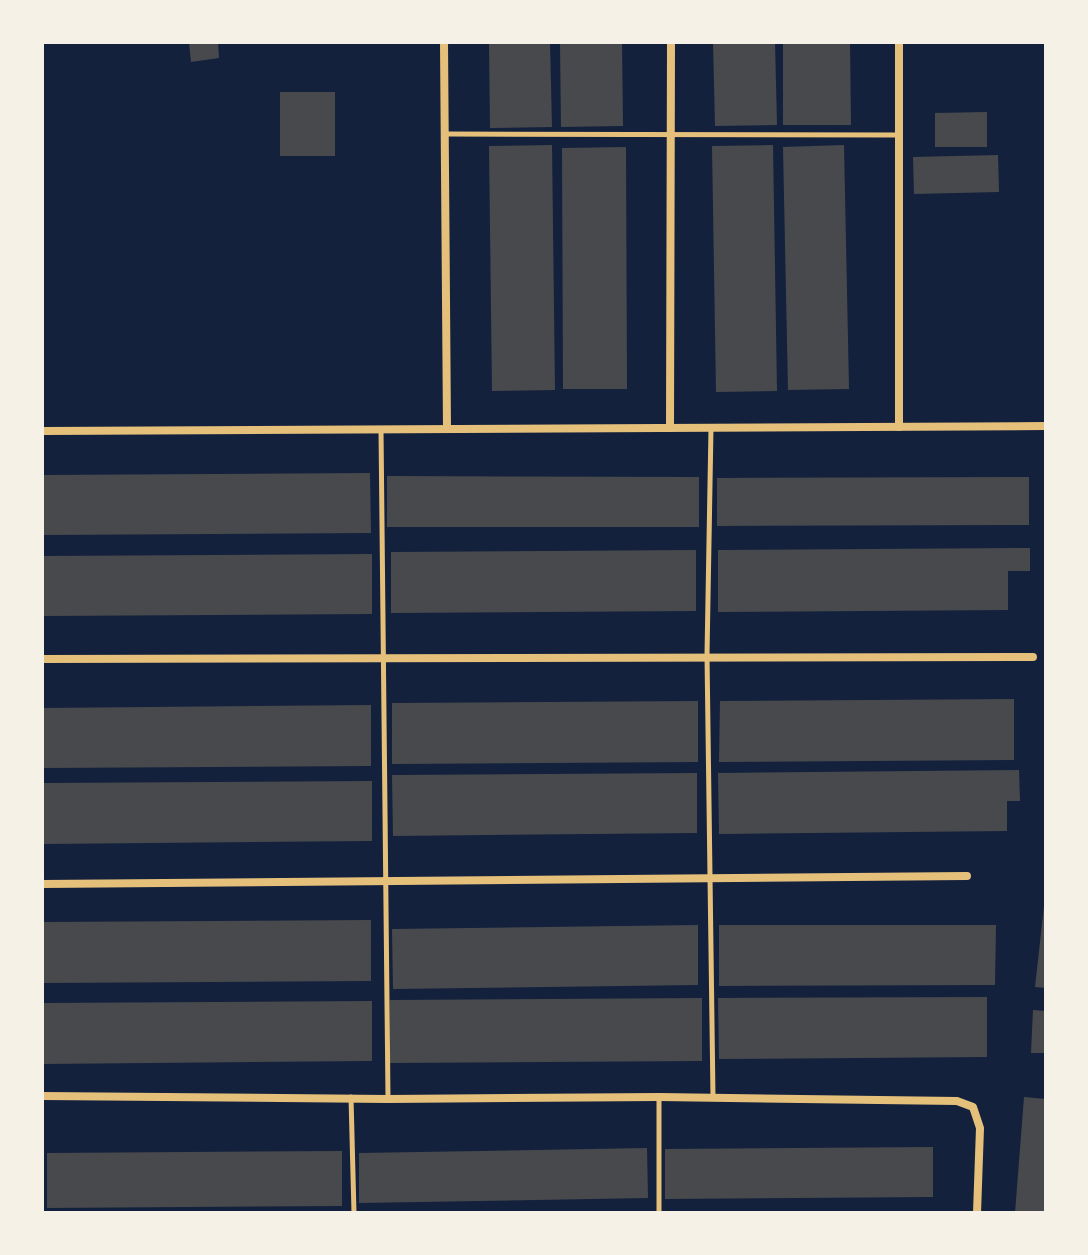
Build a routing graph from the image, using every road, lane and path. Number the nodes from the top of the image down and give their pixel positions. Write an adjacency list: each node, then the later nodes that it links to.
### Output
1 (444, 42): 4 (street)
2 (671, 42): 5 (street)
3 (899, 42): 6 (street)
4 (446, 134): 5 (lane); 12 (street)
5 (671, 135): 6 (lane); 9 (street)
6 (901, 135): 8 (street)
7 (1046, 426): 8 (street)
8 (899, 427): 10 (street)
9 (670, 428): 10 (street); 12 (street)
10 (711, 428): 14 (lane)
11 (381, 429): 12 (street); 13 (street); 15 (lane)
12 (447, 429)
13 (42, 431)
14 (707, 655): 15 (street); 16 (street); 19 (lane)
15 (383, 657): 17 (street); 20 (lane)
16 (1033, 657)
17 (42, 659)
18 (967, 876): 19 (street)
19 (711, 878): 20 (street); 25 (lane)
20 (384, 881): 21 (street); 26 (lane)
21 (42, 884)
22 (42, 1096): 23 (street)
23 (351, 1096): 26 (street); 27 (lane)
24 (659, 1097): 25 (street); 26 (street); 28 (lane)
25 (713, 1097): 29 (street)
26 (388, 1099)
27 (354, 1213)
28 (659, 1213)
29 (977, 1213)

